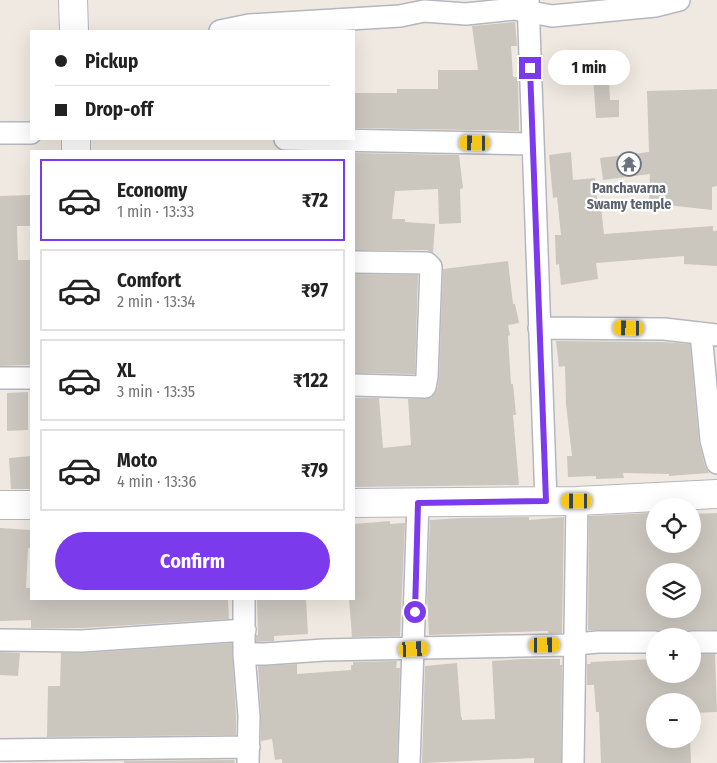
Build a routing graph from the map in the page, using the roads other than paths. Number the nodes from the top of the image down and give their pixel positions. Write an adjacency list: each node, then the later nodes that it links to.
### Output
1 (73, 0): 4 (street)
2 (680, 0): 3 (street)
3 (528, 6): 5 (street); 9 (street)
4 (74, 30)
5 (225, 30)
6 (0, 133): 7 (street)
7 (30, 133)
8 (334, 140): 9 (street)
9 (532, 144): 11 (street)
10 (355, 262): 15 (street)
11 (539, 328): 12 (street); 18 (street)
12 (709, 334): 16 (street)
13 (0, 378): 14 (street)
14 (30, 378)
15 (355, 385)
16 (717, 463)
17 (717, 494): 19 (street)
18 (546, 501): 19 (street); 21 (street)
19 (577, 501): 30 (street)
20 (355, 503): 21 (street)
21 (418, 503): 31 (street)
22 (0, 505): 23 (street)
23 (30, 505)
24 (244, 600): 25 (street)
25 (245, 630): 26 (street); 32 (street)
26 (0, 640)
27 (646, 642): 30 (street)
28 (701, 642): 29 (street)
29 (717, 642)
30 (575, 644): 31 (street); 36 (street)
31 (414, 649): 32 (street); 35 (street)
32 (244, 654): 34 (street)
33 (0, 750): 34 (street)
34 (248, 755)
35 (409, 763)
36 (573, 763)

